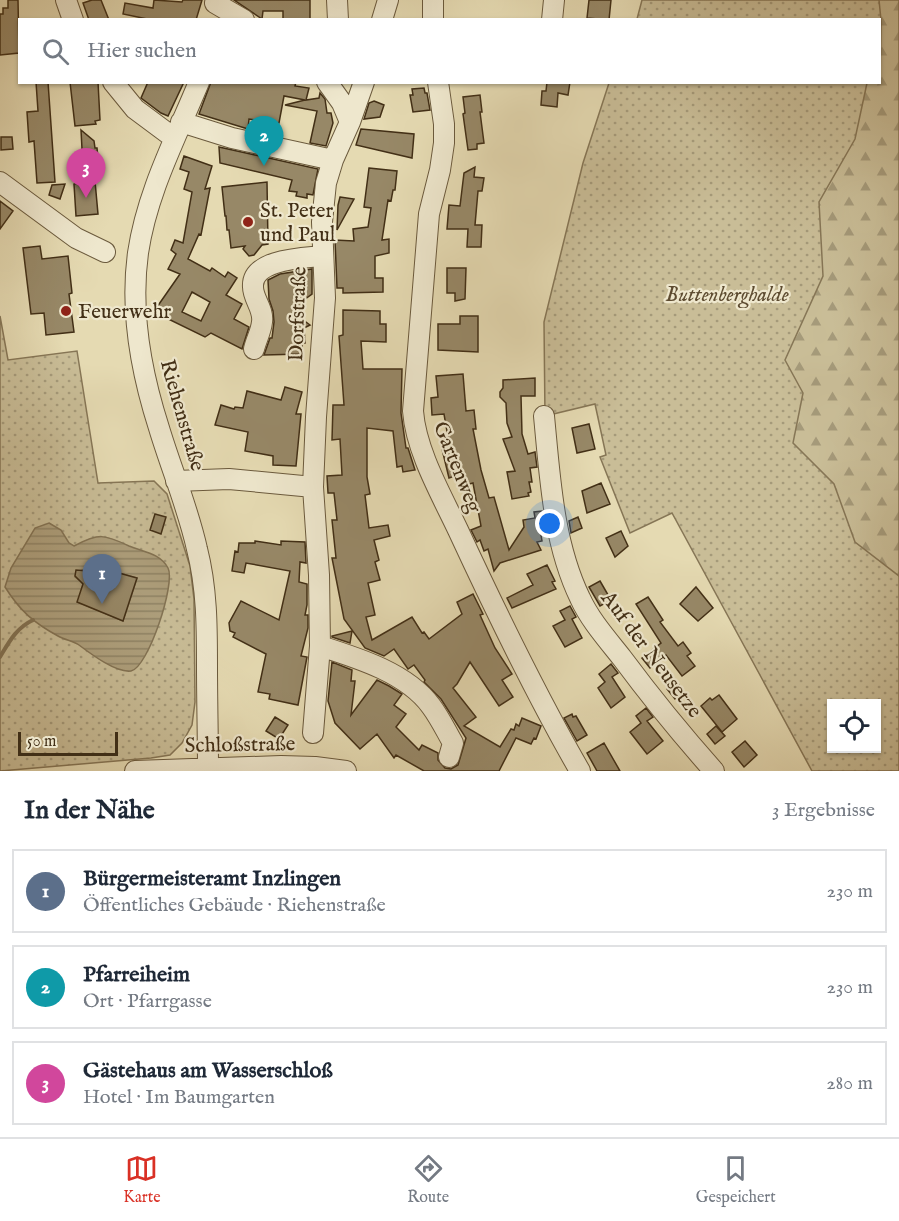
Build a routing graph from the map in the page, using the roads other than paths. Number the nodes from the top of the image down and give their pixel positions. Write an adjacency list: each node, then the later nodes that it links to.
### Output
1 (66, 0): 7 (street)
2 (337, 0): 9 (street)
3 (388, 0): 10 (street)
4 (433, 0): 11 (street)
5 (554, 0): 12 (street)
6 (215, 8): 8 (street)
7 (72, 18)
8 (239, 18)
9 (338, 18)
10 (383, 18)
11 (434, 18)
12 (552, 18)
13 (115, 84): 21 (street)
14 (198, 84): 21 (street, Riehenstraße)
15 (328, 84): 19 (street)
16 (341, 84): 19 (street)
17 (363, 84): 20 (street, Dorfstraße)
18 (438, 84): 36 (street, Gartenweg)
19 (342, 103): 20 (street)
20 (350, 122): 22 (street, Dorfstraße)
21 (178, 130): 22 (street); 28 (street, Riehenstraße)
22 (333, 160): 25 (street, Dorfstraße)
23 (0, 182): 24 (street)
24 (105, 252)
25 (322, 256): 26 (street); 29 (street, Dorfstraße)
26 (255, 349)
27 (544, 416): 37 (street, Auf der Neusetze)
28 (176, 481): 29 (street); 33 (street, Riehenstraße)
29 (313, 487): 30 (street, Dorfstraße)
30 (320, 646): 31 (street, Dorfstraße); 32 (street)
31 (313, 733)
32 (449, 757)
33 (208, 770): 34 (street, Schloßstraße); 35 (street, Schloßstraße)
34 (135, 771)
35 (346, 771)
36 (580, 771)
37 (714, 771)

